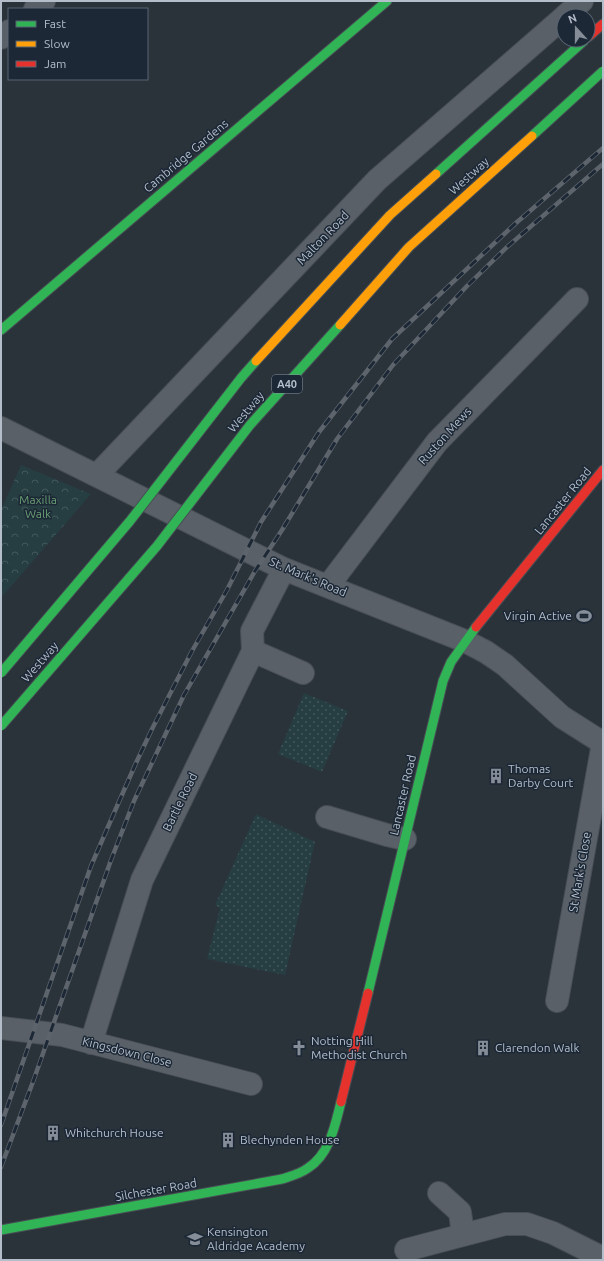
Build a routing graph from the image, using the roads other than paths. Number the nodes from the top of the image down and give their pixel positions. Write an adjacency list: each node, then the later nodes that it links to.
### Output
1 (44, 1): 4 (street)
2 (387, 1): 10 (main road, Cambridge Gardens)
3 (582, 1): 5 (street, Malton Road)
4 (36, 8)
5 (574, 8)
6 (556, 23): 13 (street, Malton Road)
7 (576, 48): 18 (main road, Westway, bridge)
8 (603, 71): 20 (main road, Westway / A40, bridge)
9 (577, 299): 15 (street, Ruston Mews)
10 (1, 330)
11 (1, 428): 13 (street, St. Mark's Road)
12 (603, 470): 16 (main road, Lancaster Road)
13 (97, 475): 14 (street, St. Mark's Road)
14 (284, 568): 15 (street, St. Mark's Road); 17 (street, Bartle Road)
15 (328, 586): 16 (street, St. Mark's Road)
16 (465, 641): 21 (street, St. Mark's Road); 23 (main road, Lancaster Road)
17 (253, 651): 19 (street); 26 (street, Bartle Road)
18 (1, 673)
19 (303, 673)
20 (1, 726)
21 (603, 743): 24 (street, St Mark's Close)
22 (327, 817): 23 (street)
23 (405, 839): 28 (main road, Lancaster Road)
24 (557, 1001)
25 (1, 1028): 26 (street, Kingsdown Close)
26 (91, 1042): 27 (street, Kingsdown Close)
27 (251, 1084)
28 (312, 1166): 30 (main road, Silchester Road)
29 (439, 1193): 31 (street)
30 (1, 1230)
31 (463, 1235): 32 (street); 33 (street)
32 (406, 1250)
33 (603, 1258)

